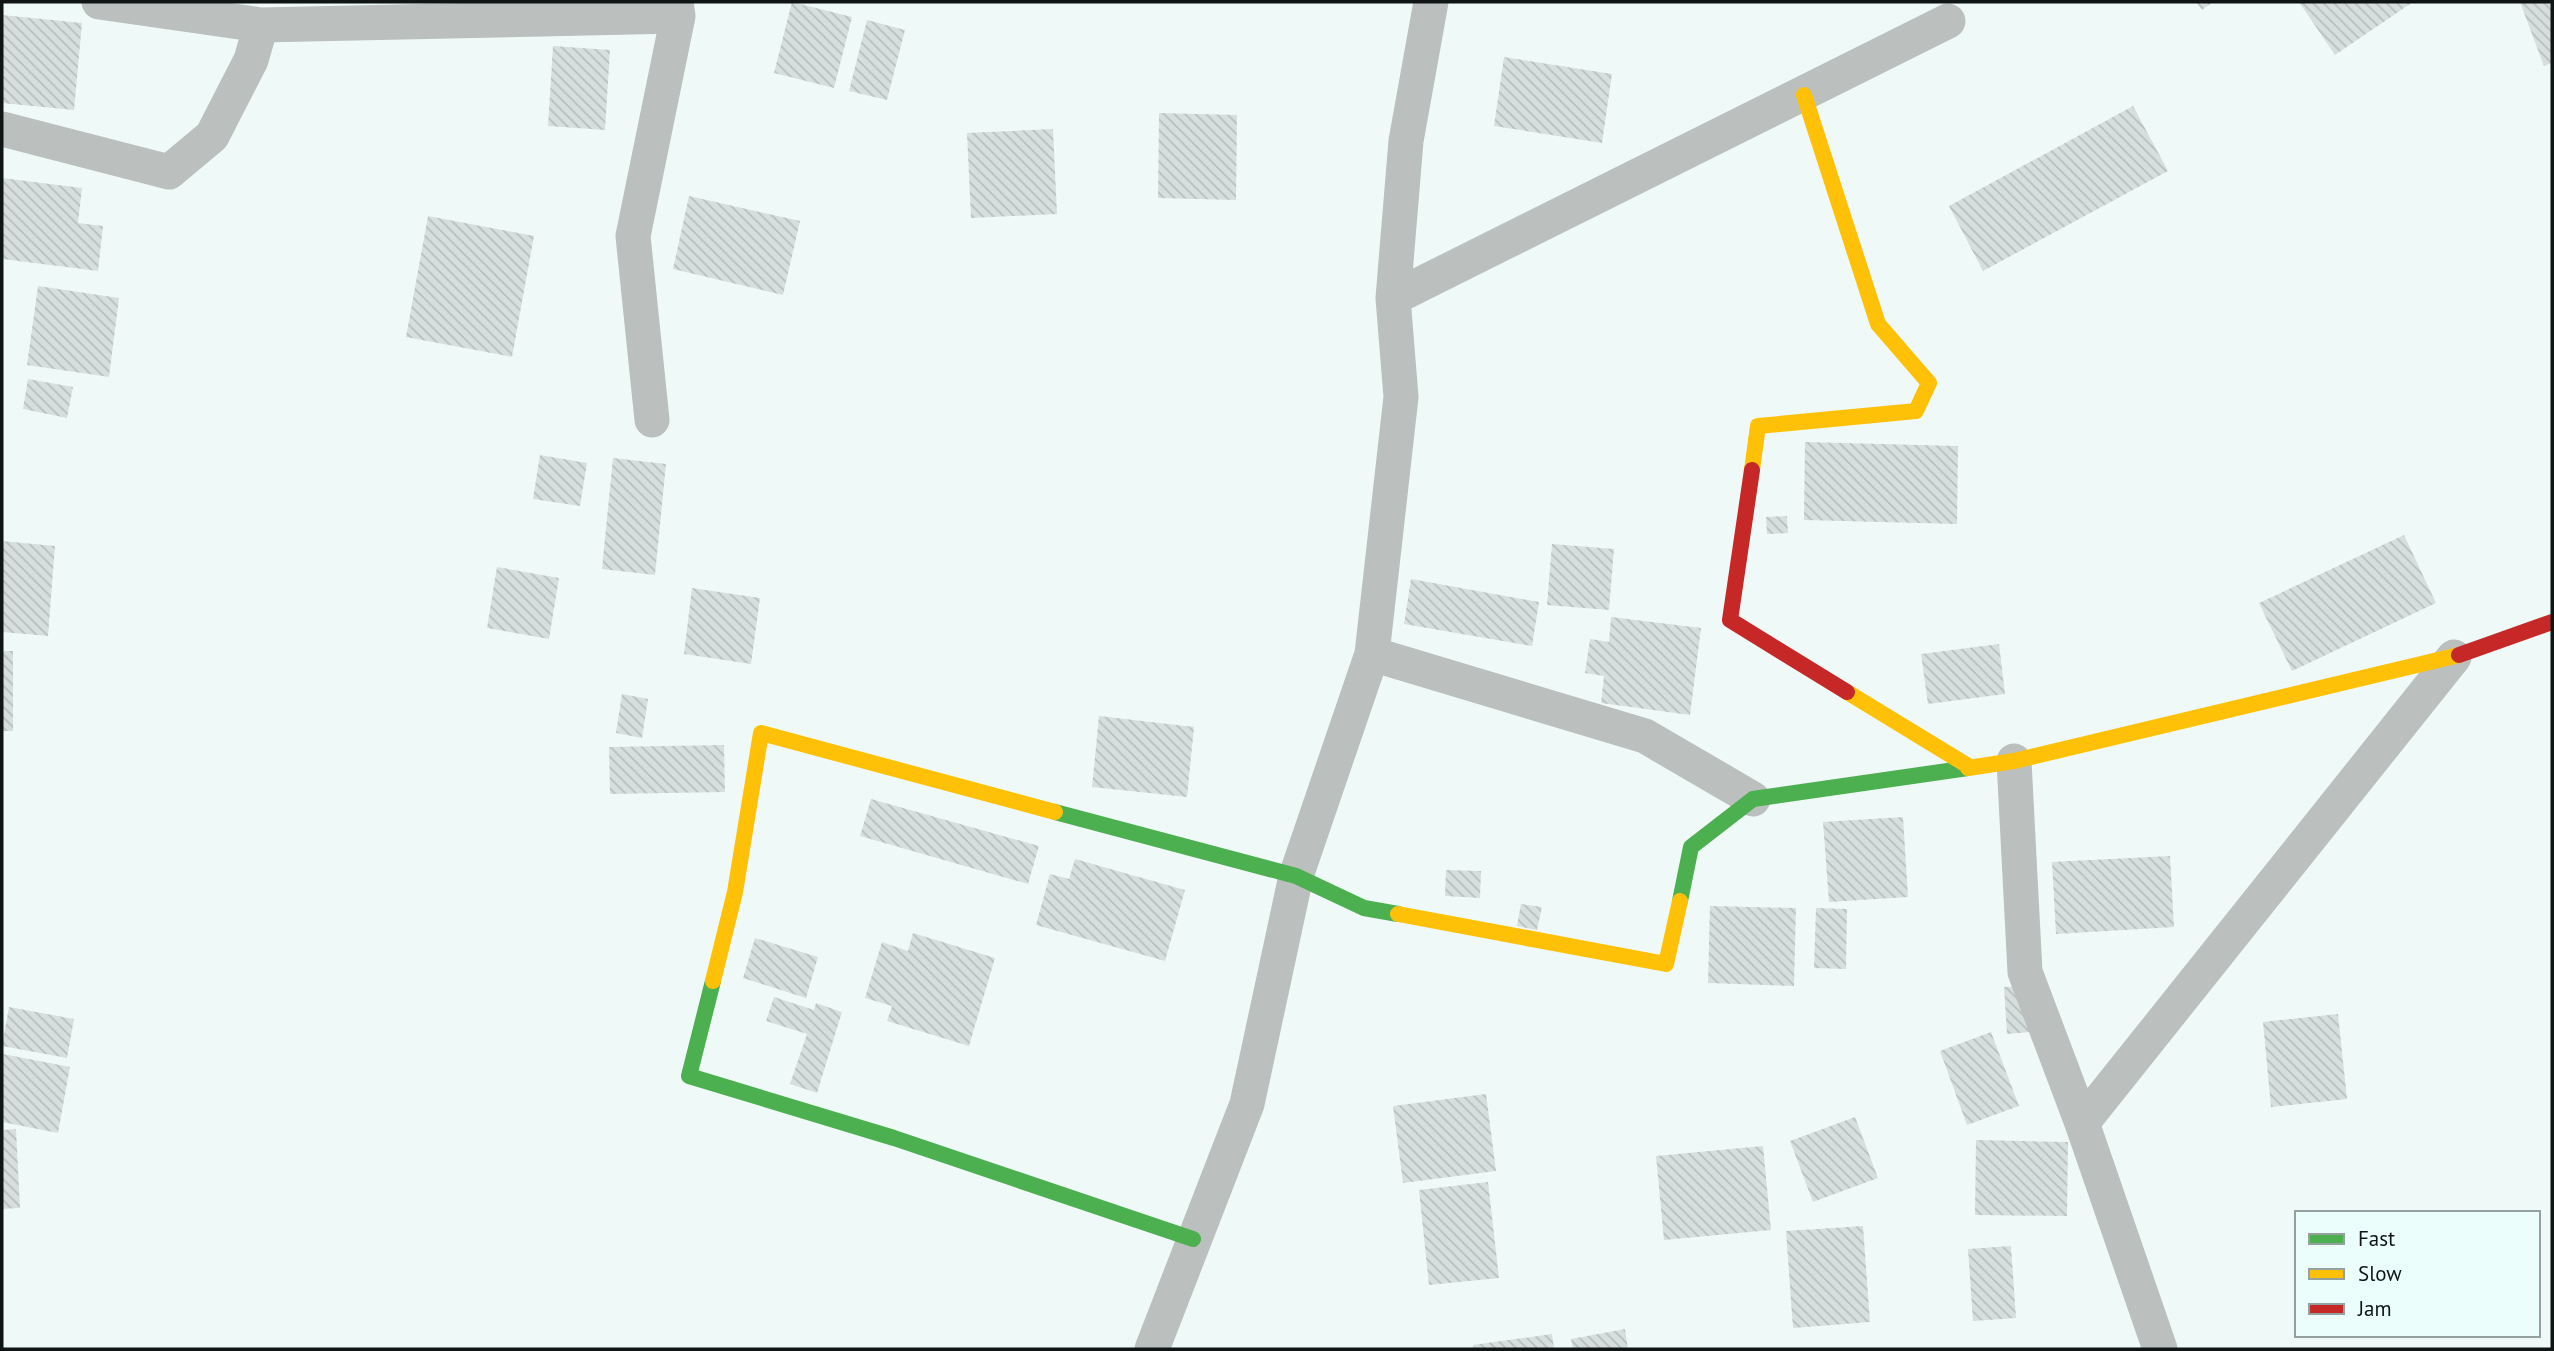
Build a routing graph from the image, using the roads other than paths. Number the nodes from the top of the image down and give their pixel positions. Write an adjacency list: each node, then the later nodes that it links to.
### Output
1 (99, 2): 5 (street)
2 (1431, 2): 8 (street)
3 (677, 9): 5 (street); 9 (street)
4 (1948, 20): 6 (street)
5 (261, 25): 7 (street)
6 (1804, 95): 8 (street); 14 (street)
7 (2, 129)
8 (1393, 298): 11 (street)
9 (652, 420)
10 (2552, 622): 12 (street)
11 (1373, 653): 15 (street); 16 (street)
12 (2454, 657): 13 (street); 17 (street)
13 (2014, 761): 14 (street); 17 (street)
14 (1970, 767): 15 (street)
15 (1753, 799): 16 (street)
16 (1296, 876): 18 (street); 18 (street)
17 (2082, 1123): 20 (street)
18 (1193, 1239): 19 (street)
19 (1152, 1349)
20 (2160, 1349)

